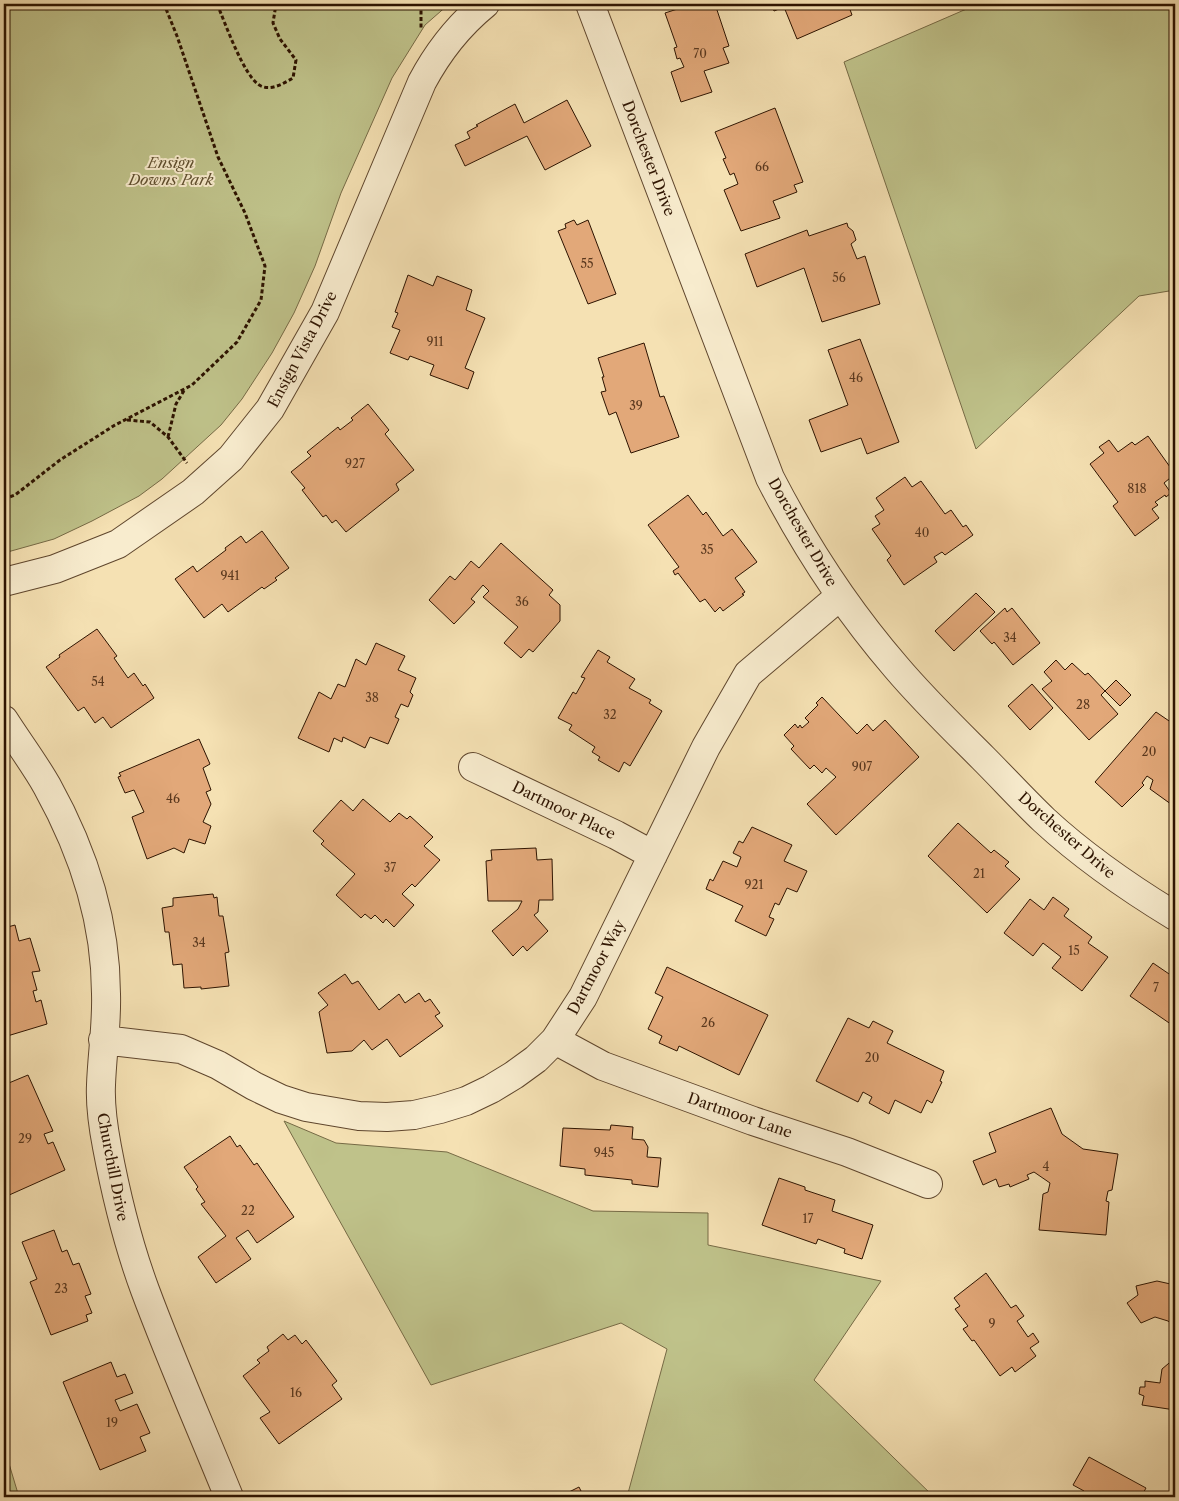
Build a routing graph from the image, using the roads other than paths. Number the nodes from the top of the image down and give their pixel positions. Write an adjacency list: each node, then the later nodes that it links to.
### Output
1 (485, 4): 3 (street, Ensign Vista Drive)
2 (590, 4): 4 (street, Dorchester Drive)
3 (4, 582)
4 (840, 596): 7 (street, Dartmoor Way); 8 (street, Dorchester Drive)
5 (4, 720): 9 (street, Churchill Drive)
6 (473, 767): 7 (street, Dartmoor Place)
7 (653, 855): 10 (street, Dartmoor Way)
8 (1175, 916)
9 (103, 1040): 10 (street, Dartmoor Way); 12 (street, Churchill Drive)
10 (555, 1040): 11 (street, Dartmoor Lane)
11 (928, 1184)
12 (229, 1497)

